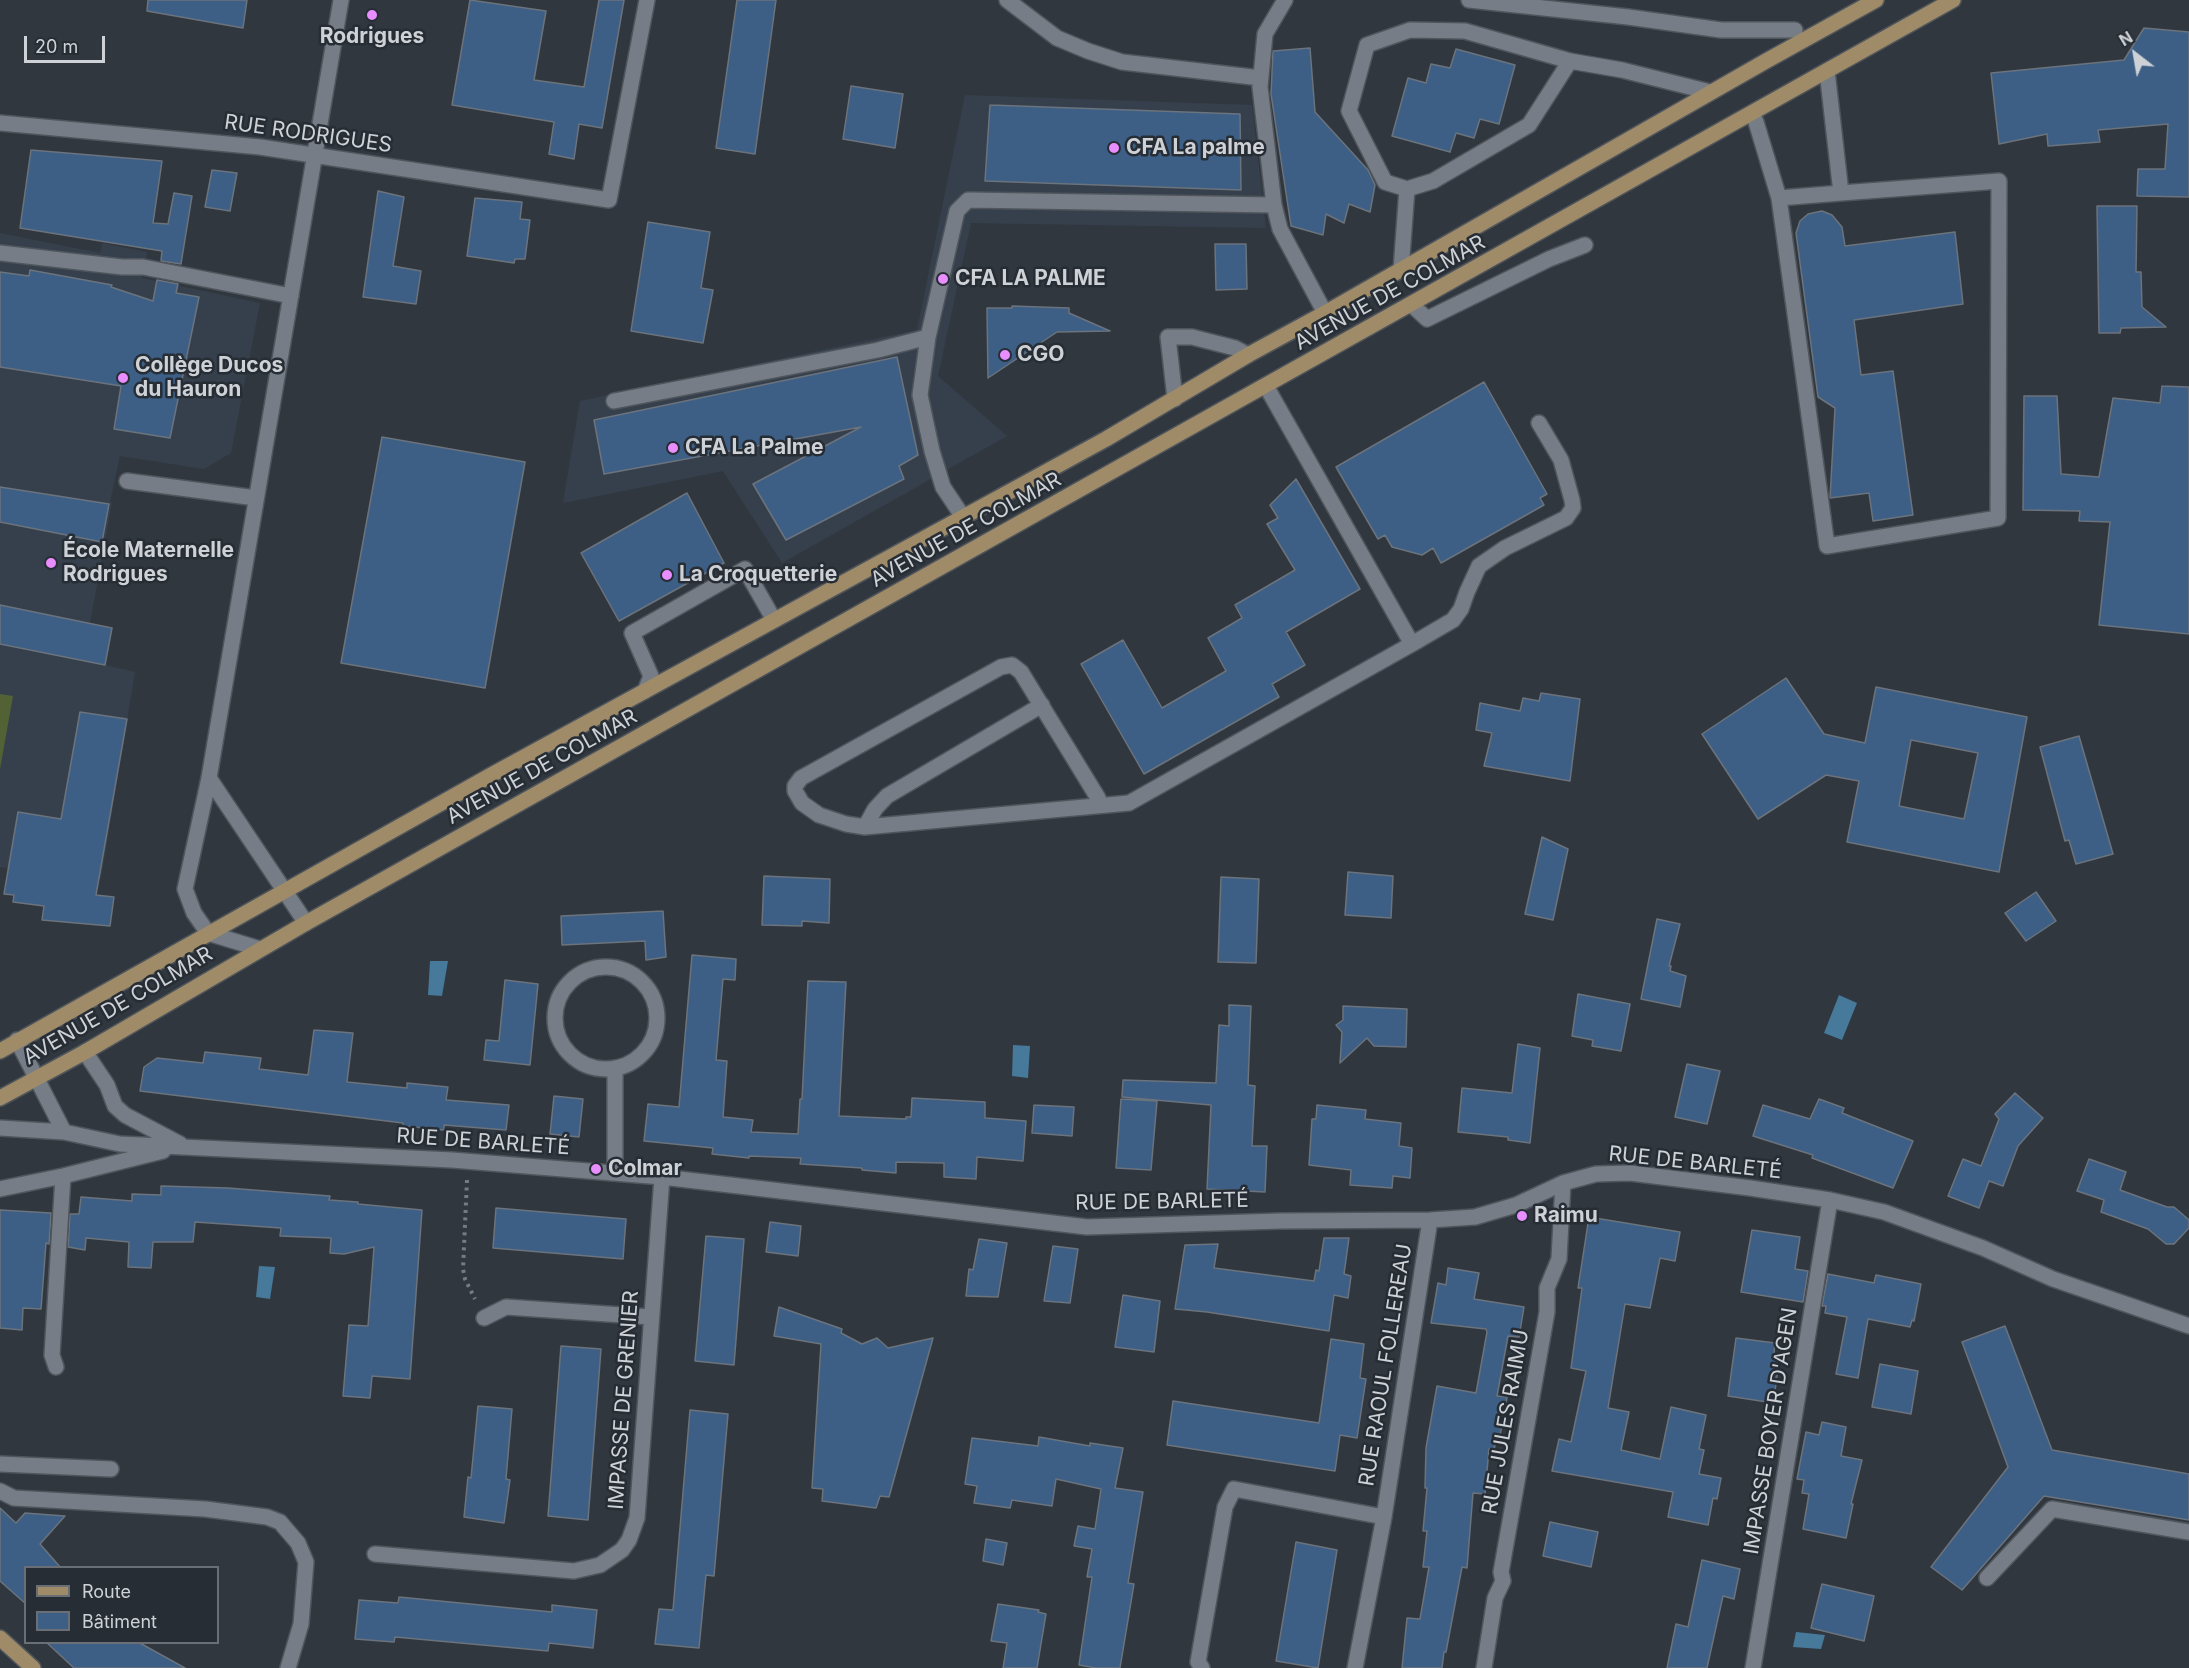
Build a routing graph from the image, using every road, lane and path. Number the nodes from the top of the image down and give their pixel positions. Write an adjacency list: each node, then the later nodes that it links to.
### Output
1 (341, 0): 15 (street)
2 (647, 0): 15 (street, RUE RODRIGUES)
3 (1007, 0): 11 (street)
4 (1285, 0): 11 (street)
5 (1469, 0): 8 (street)
6 (1876, 0): 12 (main road, AVENUE DE COLMAR)
7 (1953, 0): 10 (main road, AVENUE DE COLMAR)
8 (1795, 30)
9 (1570, 61): 12 (street); 16 (street); 16 (street)
10 (1827, 71): 13 (main road, AVENUE DE COLMAR); 17 (street)
11 (1261, 78): 19 (street)
12 (1710, 92): 22 (main road, AVENUE DE COLMAR)
13 (1752, 113): 18 (street); 24 (main road, AVENUE DE COLMAR)
14 (0, 123): 15 (street, RUE RODRIGUES)
15 (314, 156): 23 (street)
16 (1407, 189): 22 (street)
17 (1841, 193): 18 (street); 18 (street)
18 (1779, 198)
19 (1274, 205): 25 (street); 26 (street)
20 (1585, 245): 24 (street)
21 (0, 253): 23 (street)
22 (1401, 270): 25 (main road, AVENUE DE COLMAR)
23 (291, 296): 33 (street)
24 (1412, 304): 28 (main road, AVENUE DE COLMAR)
25 (1325, 313): 27 (main road, AVENUE DE COLMAR)
26 (928, 337): 30 (street); 34 (street)
27 (1248, 355): 29 (main road, AVENUE DE COLMAR); 29 (street)
28 (1266, 386): 36 (street); 43 (main road, AVENUE DE COLMAR)
29 (1175, 399): 34 (main road, AVENUE DE COLMAR)
30 (614, 401)
31 (1539, 423): 36 (street)
32 (127, 481): 33 (street)
33 (256, 498): 39 (street)
34 (963, 517): 35 (main road, AVENUE DE COLMAR)
35 (774, 620): 37 (main road, AVENUE DE COLMAR); 37 (street)
36 (1412, 644): 40 (street)
37 (645, 692): 42 (main road, AVENUE DE COLMAR)
38 (1042, 705): 40 (street); 41 (street); 41 (street)
39 (209, 778): 42 (street); 44 (street)
40 (1100, 805): 41 (street)
41 (865, 827)
42 (285, 891): 43 (street); 44 (main road, AVENUE DE COLMAR)
43 (306, 923): 45 (main road, AVENUE DE COLMAR)
44 (208, 933): 45 (street); 46 (main road, AVENUE DE COLMAR)
45 (260, 949): 48 (main road, AVENUE DE COLMAR)
46 (17, 1040): 47 (main road, AVENUE DE COLMAR); 50 (street)
47 (0, 1051)
48 (85, 1052): 50 (main road, AVENUE DE COLMAR); 54 (street)
49 (615, 1068): 49 (street); 56 (street)
50 (36, 1077): 51 (main road, AVENUE DE COLMAR); 53 (street)
51 (0, 1098)
52 (0, 1128): 53 (street, RUE DE BARLETÉ)
53 (64, 1132): 54 (street, RUE DE BARLETÉ)
54 (183, 1146): 55 (street, RUE DE BARLETÉ); 57 (street)
55 (468, 1161): 56 (street, RUE DE BARLETÉ); 64 (path)
56 (615, 1173): 58 (street, RUE DE BARLETÉ)
57 (63, 1176): 60 (street); 66 (street)
58 (662, 1177): 62 (street, RUE DE BARLETÉ); 63 (street, IMPASSE DE GRENIER)
59 (1563, 1183): 61 (street, RUE DE BARLETÉ); 62 (street, RUE DE BARLETÉ); 79 (street, RUE JULES RAIMU)
60 (0, 1189)
61 (1830, 1200): 65 (street, RUE DE BARLETÉ); 80 (street, IMPASSE BOYER D'AGEN)
62 (1430, 1220): 70 (street, RUE RAOUL FOLLEREAU)
63 (651, 1317): 64 (street); 72 (street, IMPASSE DE GRENIER)
64 (484, 1318)
65 (2189, 1326)
66 (56, 1367)
67 (0, 1464): 68 (street)
68 (111, 1469)
69 (0, 1491): 76 (street)
70 (1384, 1517): 77 (street, RUE RAOUL FOLLEREAU); 78 (street, RUE RAOUL FOLLEREAU)
71 (2189, 1532): 73 (street)
72 (375, 1554)
73 (1987, 1578)
74 (0, 1638): 75 (main road)
75 (33, 1668)
76 (288, 1668)
77 (1202, 1668)
78 (1355, 1668)
79 (1484, 1668)
80 (1753, 1668)

